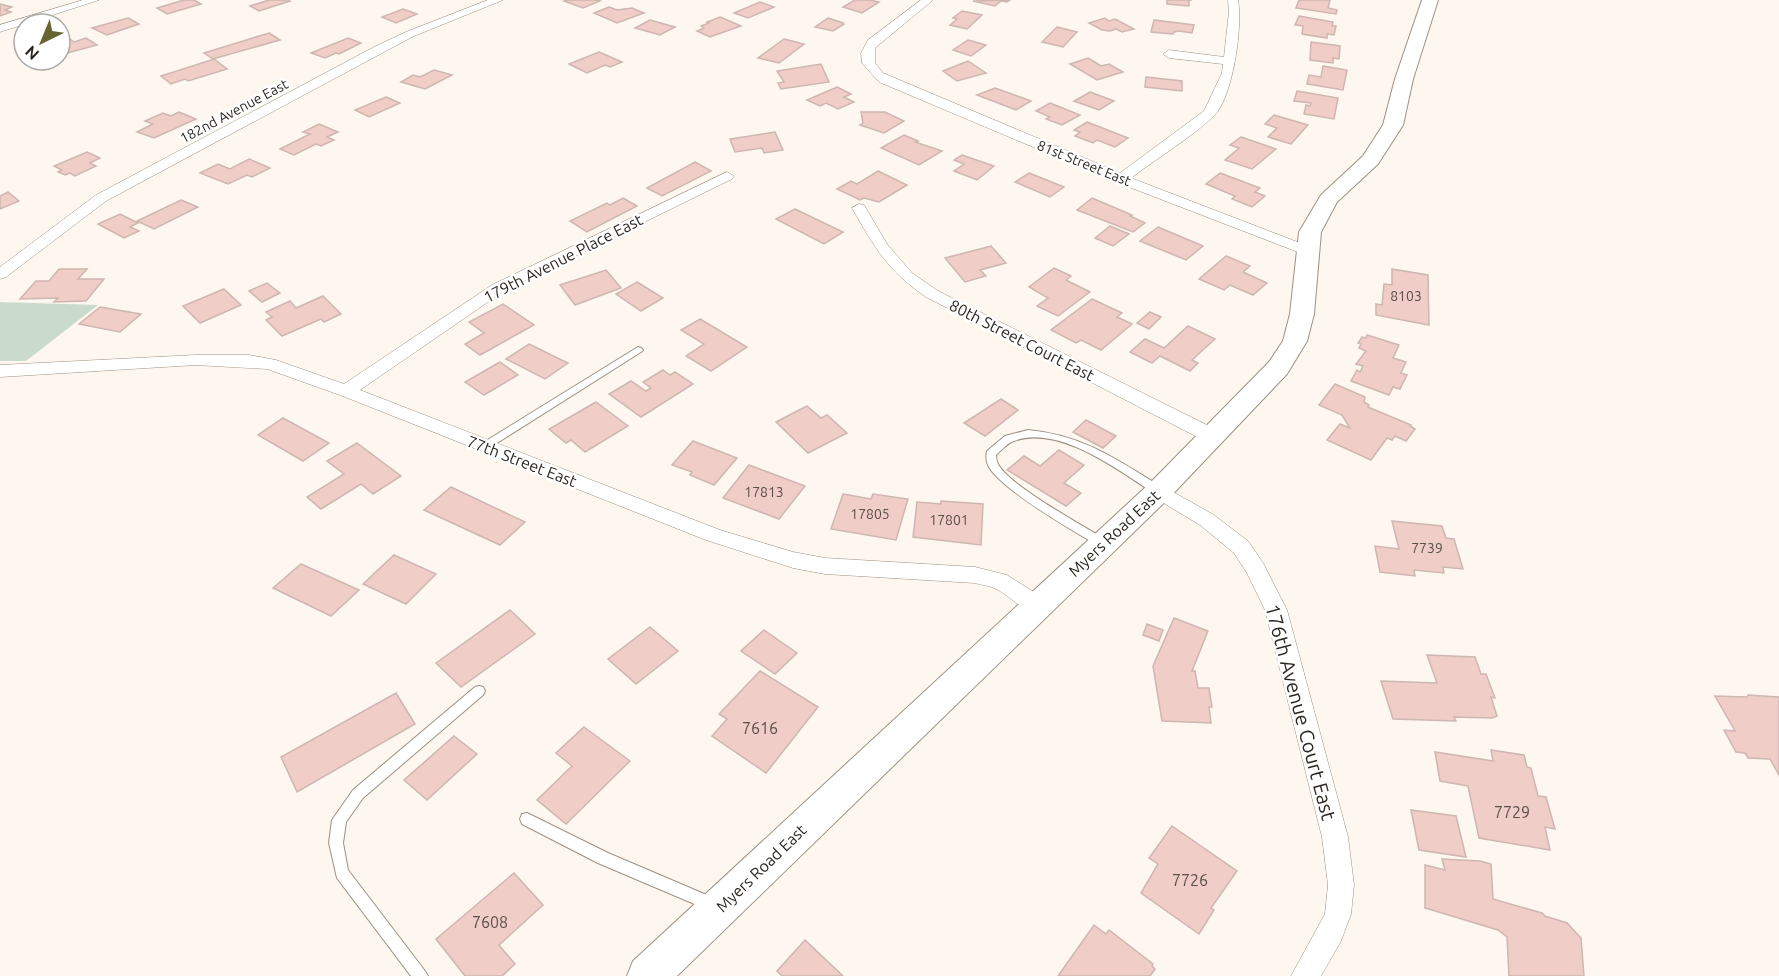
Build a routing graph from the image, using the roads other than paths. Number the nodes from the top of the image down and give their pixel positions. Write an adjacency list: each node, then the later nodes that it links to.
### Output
1 (94, 0): 6 (street)
2 (498, 0): 13 (street, 182nd Avenue East)
3 (928, 0): 10 (street, 81st Street East)
4 (1233, 0): 8 (street)
5 (1430, 0): 12 (street, Myers Road East)
6 (0, 29)
7 (1169, 54): 8 (street)
8 (1229, 61): 10 (street)
9 (727, 176): 16 (street, 179th Avenue Place East)
10 (1121, 179): 12 (street, 81st Street East)
11 (859, 208): 17 (street, 80th Street Court East)
12 (1308, 251): 17 (street, Myers Road East)
13 (0, 274)
14 (638, 350): 18 (lane)
15 (0, 371): 16 (street, 77th Street East)
16 (346, 391): 18 (street, 77th Street East)
17 (1214, 437): 19 (street, Myers Road East)
18 (485, 447): 21 (street, 77th Street East)
19 (1159, 491): 20 (street, Myers Road East); 20 (lane); 27 (street, 176th Avenue Court East)
20 (1102, 543): 21 (street, Myers Road East)
21 (1037, 604): 24 (street, Myers Road East)
22 (479, 691): 25 (lane)
23 (527, 819): 24 (lane)
24 (719, 908): 26 (street, Myers Road East)
25 (420, 976)
26 (648, 976)
27 (1305, 976)

